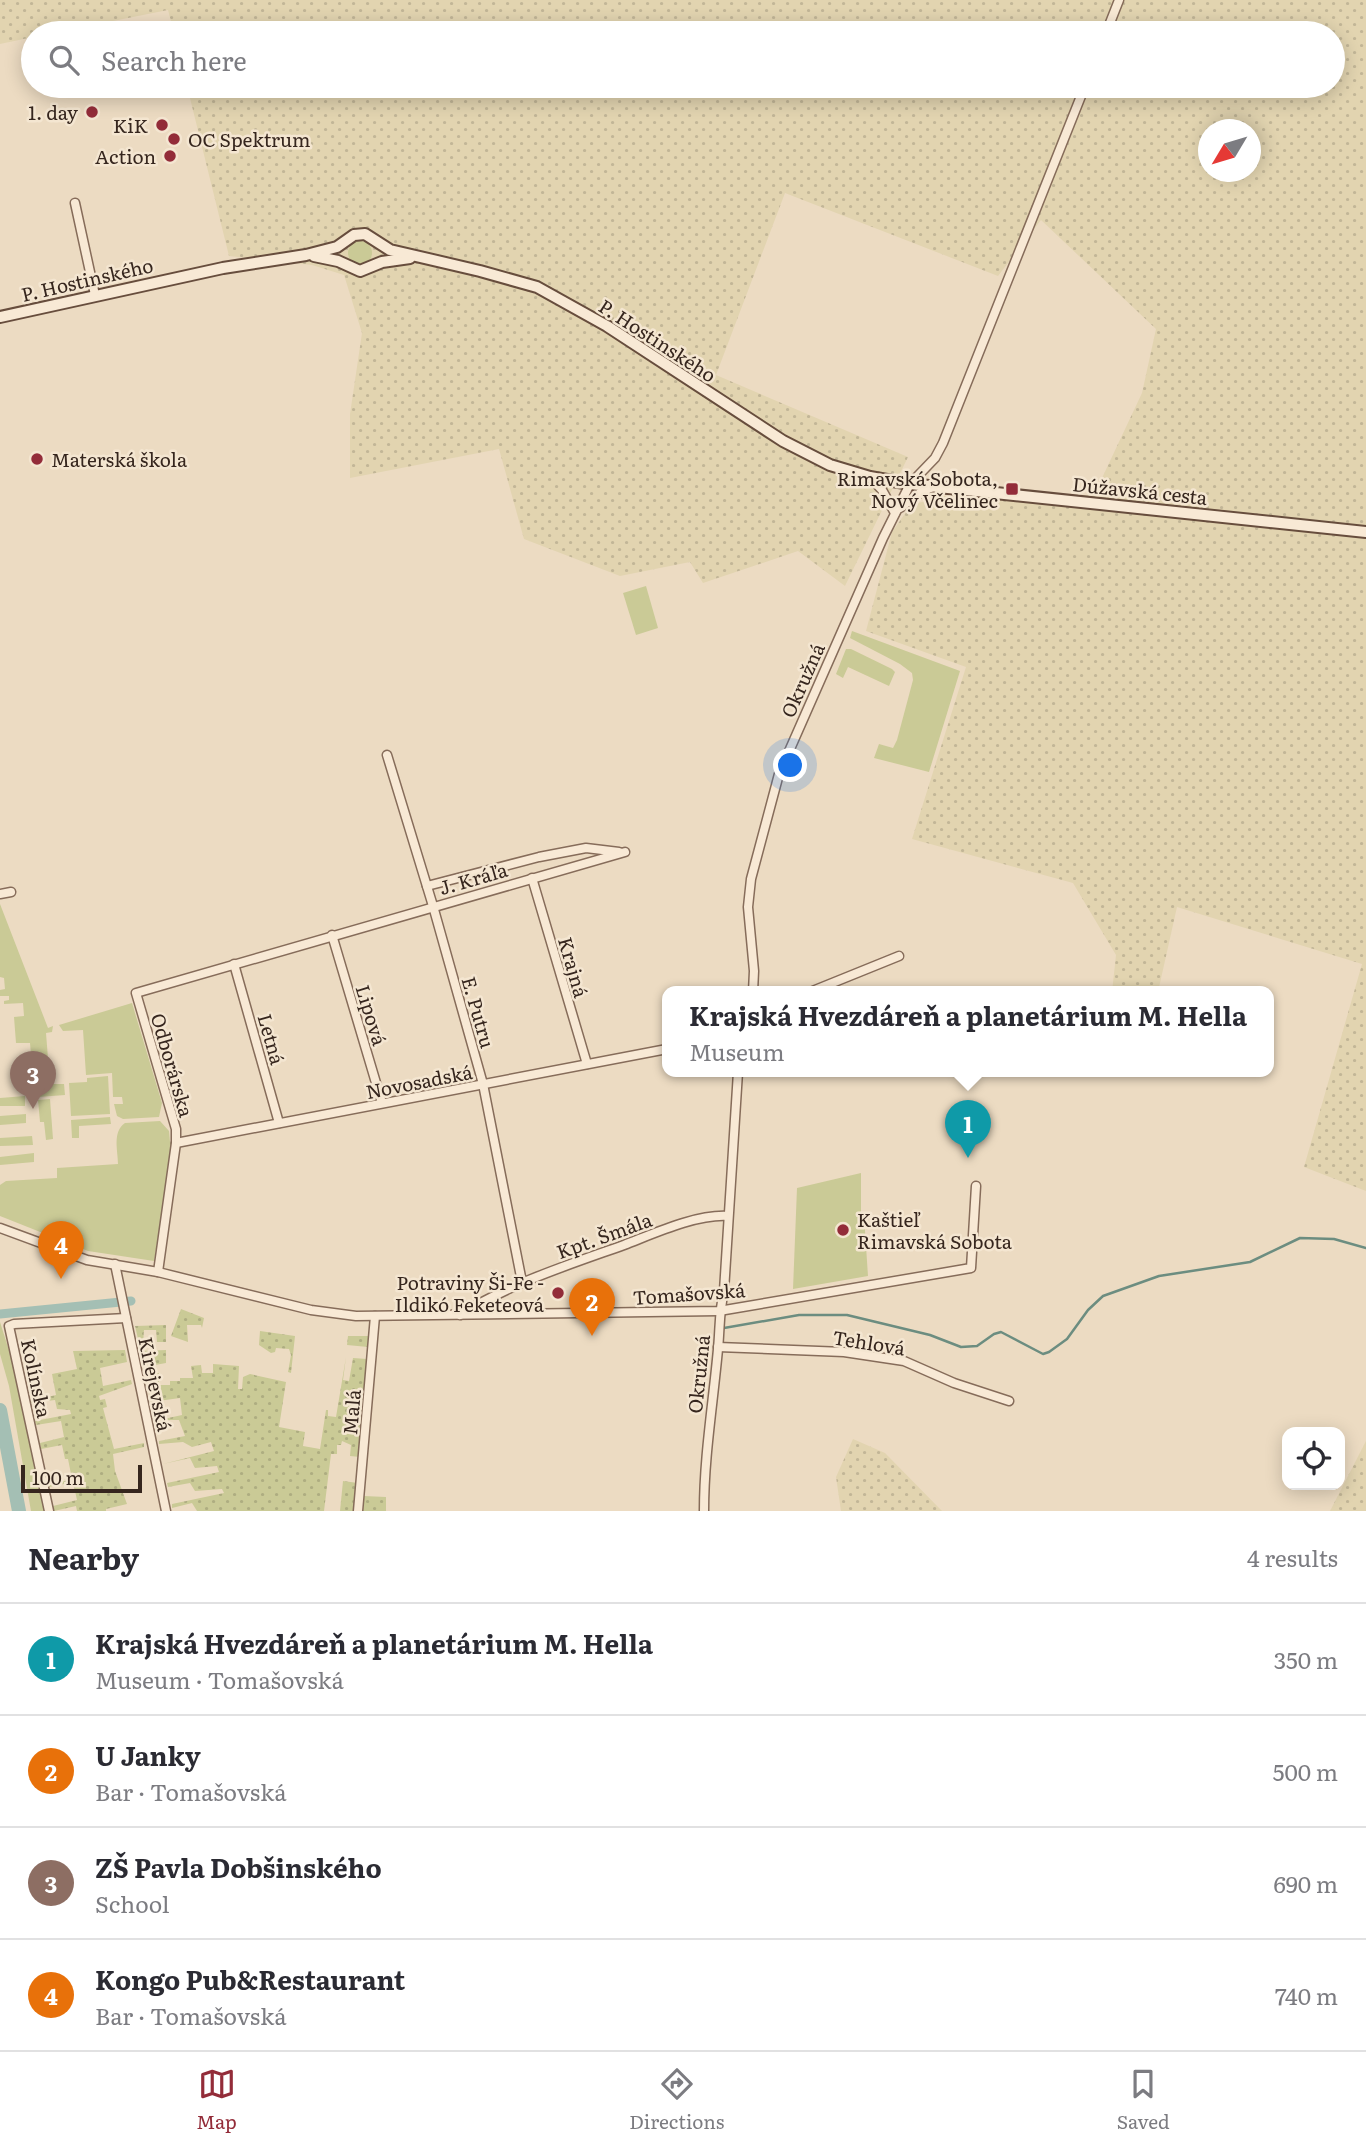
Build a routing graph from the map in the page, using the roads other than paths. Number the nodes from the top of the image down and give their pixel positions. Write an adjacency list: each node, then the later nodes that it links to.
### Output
1 (1119, 0): 2 (street)
2 (1111, 21)
3 (1080, 98): 14 (street, Okružná)
4 (75, 203): 11 (street)
5 (376, 243): 6 (street, P. Hostinského); 8 (street, P. Hostinského); 10 (street)
6 (344, 244): 7 (street, P. Hostinského); 9 (street)
7 (306, 255): 9 (street, P. Hostinského); 11 (street, P. Hostinského)
8 (416, 258): 10 (street, P. Hostinského); 13 (street, P. Hostinského)
9 (345, 263): 10 (street, P. Hostinského)
10 (375, 264)
11 (95, 295): 12 (street, P. Hostinského)
12 (0, 317)
13 (870, 477): 14 (street, P. Hostinského); 16 (street)
14 (910, 484): 15 (street, Dúžavská cesta); 16 (street, Okružná)
15 (935, 486): 16 (street, Okružná); 17 (street, Dúžavská cesta)
16 (895, 513): 27 (street, Okružná)
17 (1366, 532)
18 (387, 755): 20 (street, E. Putru)
19 (532, 878): 20 (street, J. Kráľa); 23 (street, J. Kráľa); 31 (street, Krajná)
20 (427, 886): 23 (street, E. Putru)
21 (11, 892): 22 (street)
22 (0, 894)
23 (433, 906): 24 (street, J. Kráľa); 33 (street, E. Putru)
24 (332, 935): 26 (street, J. Kráľa); 34 (street, Lipová)
25 (899, 956): 28 (street)
26 (234, 964): 29 (street, J. Kráľa); 35 (street, Letná)
27 (753, 986)
28 (825, 986)
29 (136, 992): 36 (street, Odborárska)
30 (662, 1050): 31 (street, Novosadská)
31 (587, 1064): 33 (street, Novosadská)
32 (738, 1077): 38 (street, Okružná)
33 (483, 1084): 34 (street, Novosadská); 42 (street, E. Putru)
34 (382, 1104): 35 (street, Novosadská)
35 (279, 1123): 36 (street, Novosadská)
36 (176, 1143): 41 (street, Odborárska)
37 (976, 1185): 43 (street, Tomašovská)
38 (727, 1216): 42 (street, Kpt. Šmála); 43 (street, Okružná)
39 (0, 1228): 40 (street, Tomašovská)
40 (115, 1264): 41 (street, Tomašovská); 46 (street, Kirejevská)
41 (158, 1272): 44 (street, Tomašovská)
42 (522, 1282): 45 (street, Kpt. Šmála)
43 (719, 1311): 45 (street, Tomašovská); 47 (street, Okružná)
44 (375, 1316): 45 (street, Tomašovská); 51 (street, Malá)
45 (459, 1316)
46 (126, 1318): 49 (street, Kolínska); 50 (street, Kirejevská)
47 (718, 1347): 48 (street, Tehlová); 52 (street, Okružná)
48 (1009, 1401)
49 (49, 1511)
50 (166, 1511)
51 (358, 1511)
52 (704, 1511)

